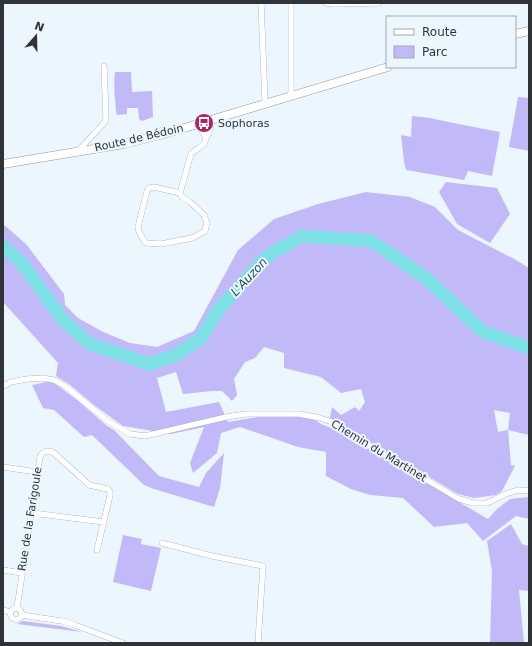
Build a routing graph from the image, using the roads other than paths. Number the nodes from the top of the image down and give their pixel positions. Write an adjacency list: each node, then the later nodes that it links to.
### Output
1 (261, 3): 10 (street)
2 (291, 3): 9 (street)
3 (326, 3): 4 (street)
4 (379, 3)
5 (529, 31): 6 (main road)
6 (516, 34)
7 (104, 66): 14 (street)
8 (386, 68): 9 (main road, Route de Bédoin)
9 (291, 96): 10 (main road, Route de Bédoin)
10 (266, 104): 11 (main road, Route de Bédoin)
11 (210, 121): 12 (main road, Route de Bédoin); 13 (street)
12 (198, 125): 13 (street); 14 (main road, Route de Bédoin)
13 (206, 138): 16 (street)
14 (78, 151): 15 (main road, Route de Bédoin)
15 (3, 164)
16 (180, 194): 16 (street)
17 (3, 386): 20 (street, Chemin du Martinet)
18 (3, 467): 19 (street)
19 (37, 472): 21 (street, Rue de la Farigoule); 22 (street, Rue de la Farigoule)
20 (529, 491)
21 (32, 513): 22 (street); 26 (street, Rue de la Farigoule)
22 (104, 522): 24 (street, Rue de la Farigoule)
23 (162, 543): 32 (street)
24 (97, 550)
25 (3, 570): 26 (street)
26 (22, 573): 27 (street, Rue de la Farigoule)
27 (17, 608): 29 (street); 30 (street)
28 (3, 610): 29 (street)
29 (10, 612): 30 (street)
30 (21, 615): 31 (street)
31 (122, 643)
32 (258, 643)

